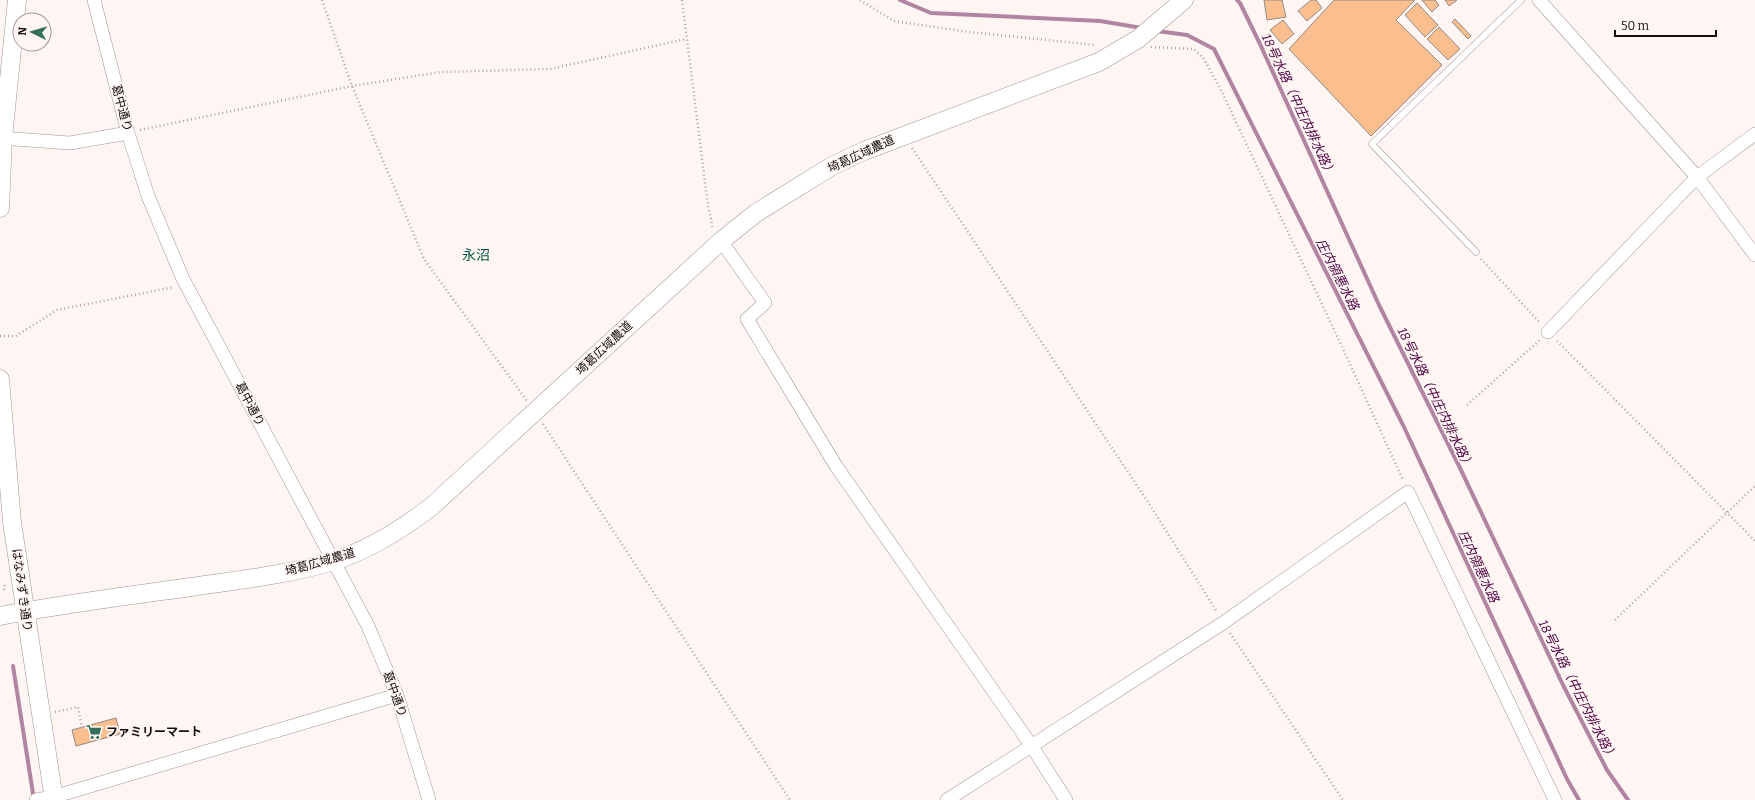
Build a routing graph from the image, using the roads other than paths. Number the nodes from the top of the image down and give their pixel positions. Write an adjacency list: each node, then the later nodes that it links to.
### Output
1 (17, 0): 8 (street)
2 (94, 0): 6 (street, 葛中通り)
3 (1184, 0): 12 (street, 埼葛広域農道)
4 (1521, 0): 13 (lane)
5 (1539, 0): 10 (street)
6 (128, 133): 8 (street); 17 (street, 葛中通り)
7 (1755, 134): 10 (street)
8 (2, 138): 9 (street)
9 (1, 177): 11 (street)
10 (1697, 177): 14 (street); 15 (street)
11 (0, 208)
12 (721, 241): 17 (street, 埼葛広域農道); 21 (street)
13 (1476, 252)
14 (1755, 255)
15 (1548, 332)
16 (0, 379): 18 (street, はなみずき通り)
17 (334, 561): 18 (street, 埼葛広域農道); 20 (street, 葛中通り)
18 (24, 611): 19 (street, 埼葛広域農道); 22 (street, はなみずき通り)
19 (0, 616)
20 (397, 695): 22 (street); 23 (street, 葛中通り)
21 (1031, 745): 24 (street); 25 (street); 26 (street)
22 (46, 799)
23 (429, 800)
24 (947, 800)
25 (1066, 800)
26 (1555, 800)

